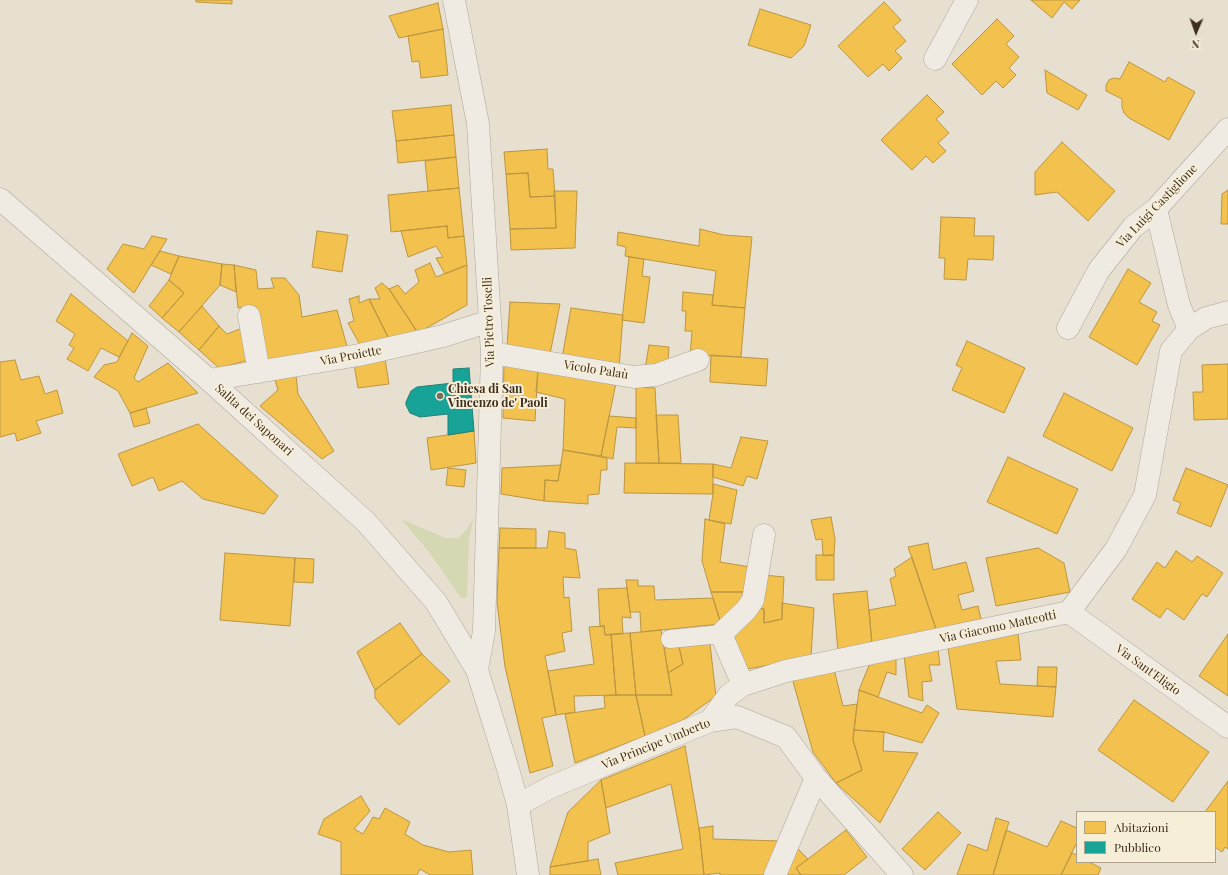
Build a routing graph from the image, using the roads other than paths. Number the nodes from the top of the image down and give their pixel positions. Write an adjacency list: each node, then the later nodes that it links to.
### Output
1 (454, 0): 9 (street, Via Pietro Toselli)
2 (967, 0): 3 (street)
3 (935, 58)
4 (1228, 129): 6 (street, Via Luigi Castiglione)
5 (0, 199): 15 (street, Salita dei Saponari)
6 (1156, 209): 10 (street, Via Luigi Castiglione); 11 (street)
7 (1228, 312): 11 (street, Via Giacomo Matteotti)
8 (249, 316): 14 (street)
9 (490, 321): 12 (street, Via Pietro Toselli); 14 (street, Via Proiette)
10 (1068, 328)
11 (1189, 329): 17 (street, Via Giacomo Matteotti)
12 (492, 353): 13 (street, Vicolo Palaù); 20 (street, Via Pietro Toselli)
13 (698, 360)
14 (259, 372): 15 (street, Via Proiette)
15 (209, 380): 20 (street, Salita dei Saponari)
16 (764, 534): 18 (street)
17 (1068, 612): 21 (street, Via Giacomo Matteotti); 23 (street, Via Sant'Eligio)
18 (721, 634): 19 (lane); 21 (street)
19 (670, 639)
20 (478, 670): 25 (street)
21 (743, 685): 22 (street, Via Giacomo Matteotti)
22 (710, 721): 24 (street, Via Principe Umberto); 25 (street, Via Principe Umberto)
23 (1228, 727)
24 (816, 778): 27 (street); 28 (street, Via Principe Umberto)
25 (518, 805): 26 (street)
26 (528, 875)
27 (775, 875)
28 (902, 875)

